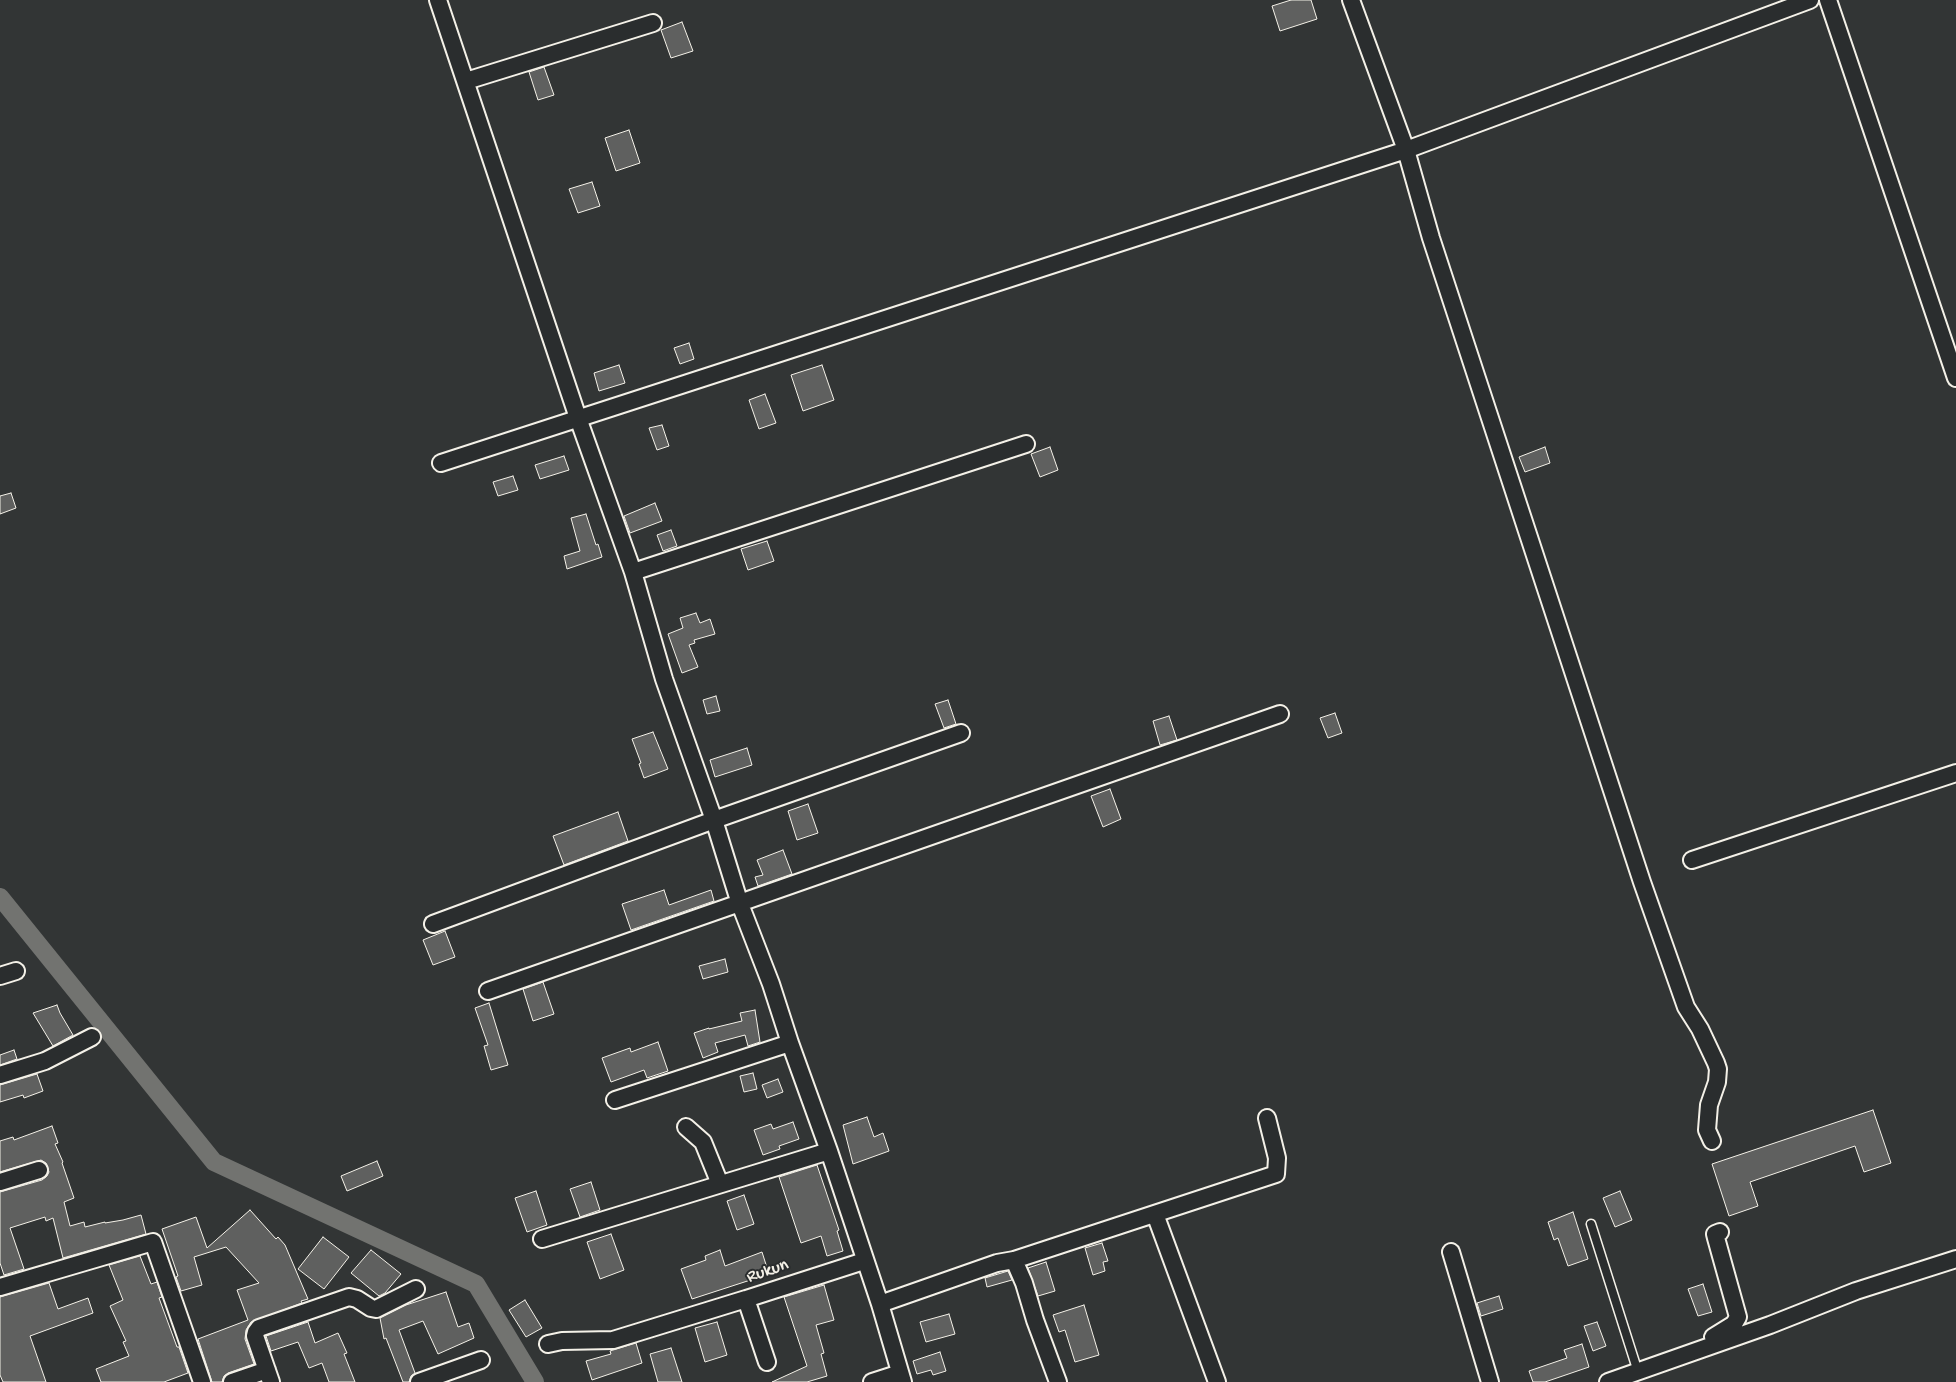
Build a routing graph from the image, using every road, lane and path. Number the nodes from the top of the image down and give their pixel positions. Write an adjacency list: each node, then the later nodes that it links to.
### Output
1 (438, 0): 6 (street)
2 (1350, 0): 7 (street)
3 (1810, 0): 7 (street)
4 (1828, 0): 8 (street)
5 (653, 23): 6 (street)
6 (466, 81): 9 (street)
7 (1406, 150): 9 (street); 29 (street)
8 (1956, 378)
9 (578, 418): 11 (street); 12 (street)
10 (1026, 444): 12 (street)
11 (441, 463)
12 (633, 572): 16 (street)
13 (1280, 714): 18 (street)
14 (961, 733): 16 (street)
15 (1956, 773): 17 (street)
16 (714, 820): 18 (street); 19 (street)
17 (1692, 860)
18 (740, 904): 22 (street); 24 (street)
19 (433, 924)
20 (16, 971): 21 (street)
21 (0, 976)
22 (488, 991)
23 (92, 1037): 25 (street)
24 (790, 1043): 26 (street); 30 (street)
25 (0, 1075)
26 (616, 1100)
27 (1267, 1118): 34 (street)
28 (686, 1127): 33 (street)
29 (1712, 1141)
30 (829, 1151): 33 (street); 41 (street)
31 (39, 1170): 32 (street)
32 (0, 1182)
33 (720, 1184): 37 (street)
34 (1155, 1214): 40 (street); 58 (street)
35 (1591, 1224): 50 (lane)
36 (1720, 1232): 47 (street)
37 (542, 1239)
38 (1451, 1252): 59 (street)
39 (1956, 1259): 47 (street)
40 (1014, 1260): 45 (street); 57 (street)
41 (864, 1261): 44 (street, Rukun); 45 (street)
42 (0, 1287): 53 (street)
43 (416, 1289): 51 (street)
44 (746, 1299): 46 (street); 49 (street, Rukun)
45 (880, 1304): 52 (street)
46 (548, 1344)
47 (1703, 1349): 50 (street)
48 (481, 1360): 55 (street)
49 (767, 1362)
50 (1638, 1372): 60 (street)
51 (269, 1376): 54 (street)
52 (902, 1378): 56 (street)
53 (202, 1382)
54 (232, 1382)
55 (419, 1382)
56 (872, 1382)
57 (1058, 1382)
58 (1217, 1382)
59 (1490, 1382)
60 (1608, 1382)

